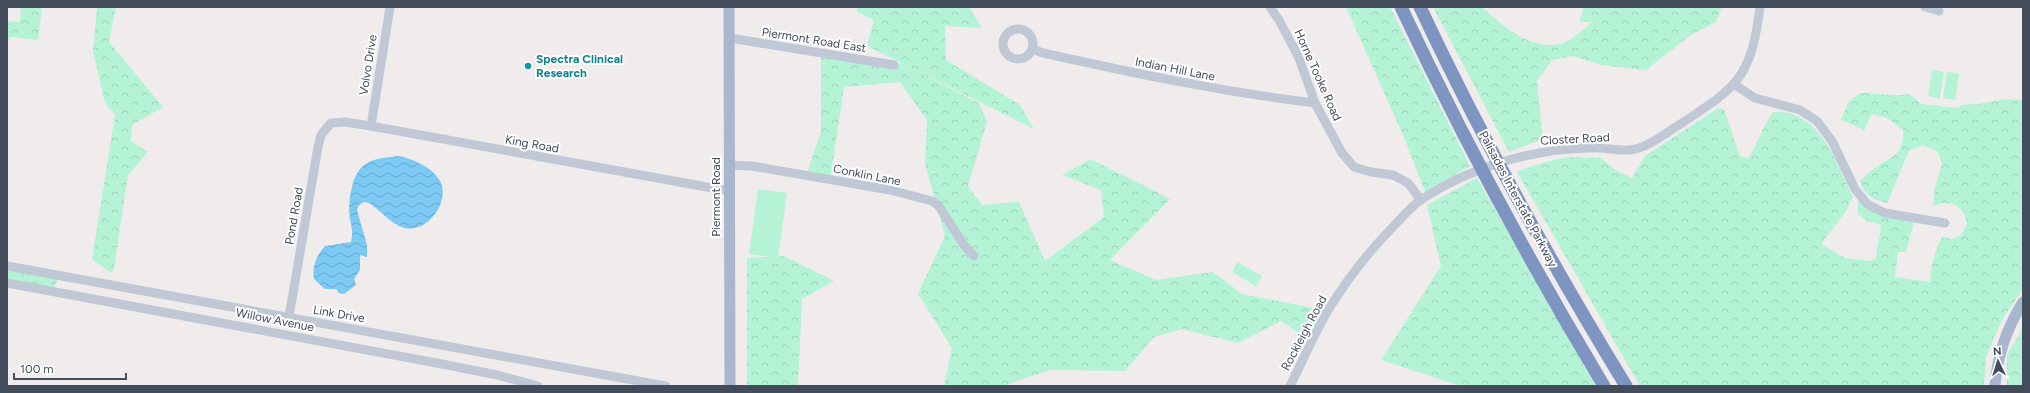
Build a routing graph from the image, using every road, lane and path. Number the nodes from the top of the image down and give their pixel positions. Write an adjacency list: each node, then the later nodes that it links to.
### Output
1 (390, 7): 15 (street, Volvo Drive)
2 (729, 7): 9 (main road, Piermont Road)
3 (1270, 7): 13 (street, Horne Tooke Road)
4 (1401, 7): 30 (highway, Palisades Interstate Parkway)
5 (1420, 7): 31 (highway, Palisades Interstate Parkway)
6 (1760, 7): 12 (street, Closter Road)
7 (1925, 7): 8 (street)
8 (1939, 11)
9 (730, 38): 11 (street, Piermont Road East); 16 (main road, Piermont Road)
10 (1032, 49): 13 (street, Indian Hill Lane)
11 (894, 65)
12 (1735, 85): 18 (street, Closter Road); 19 (street)
13 (1315, 102): 18 (street, Horne Tooke Road)
14 (331, 123): 15 (street, King Road); 25 (street, Pond Road)
15 (371, 126): 17 (street, King Road)
16 (729, 165): 17 (main road, Piermont Road); 20 (street, Conklin Lane)
17 (729, 191): 28 (main road, Piermont Road)
18 (1421, 200): 23 (street, Closter Road)
19 (1945, 223)
20 (974, 256)
21 (7, 266): 25 (street, Link Drive)
22 (7, 283): 26 (street, Willow Avenue)
23 (1341, 291): 29 (street, Rockleigh Road)
24 (2023, 302): 32 (main road)
25 (289, 318): 27 (street, Link Drive)
26 (538, 386)
27 (666, 386)
28 (730, 386)
29 (1290, 386)
30 (1604, 386)
31 (1626, 386)
32 (1995, 386)

